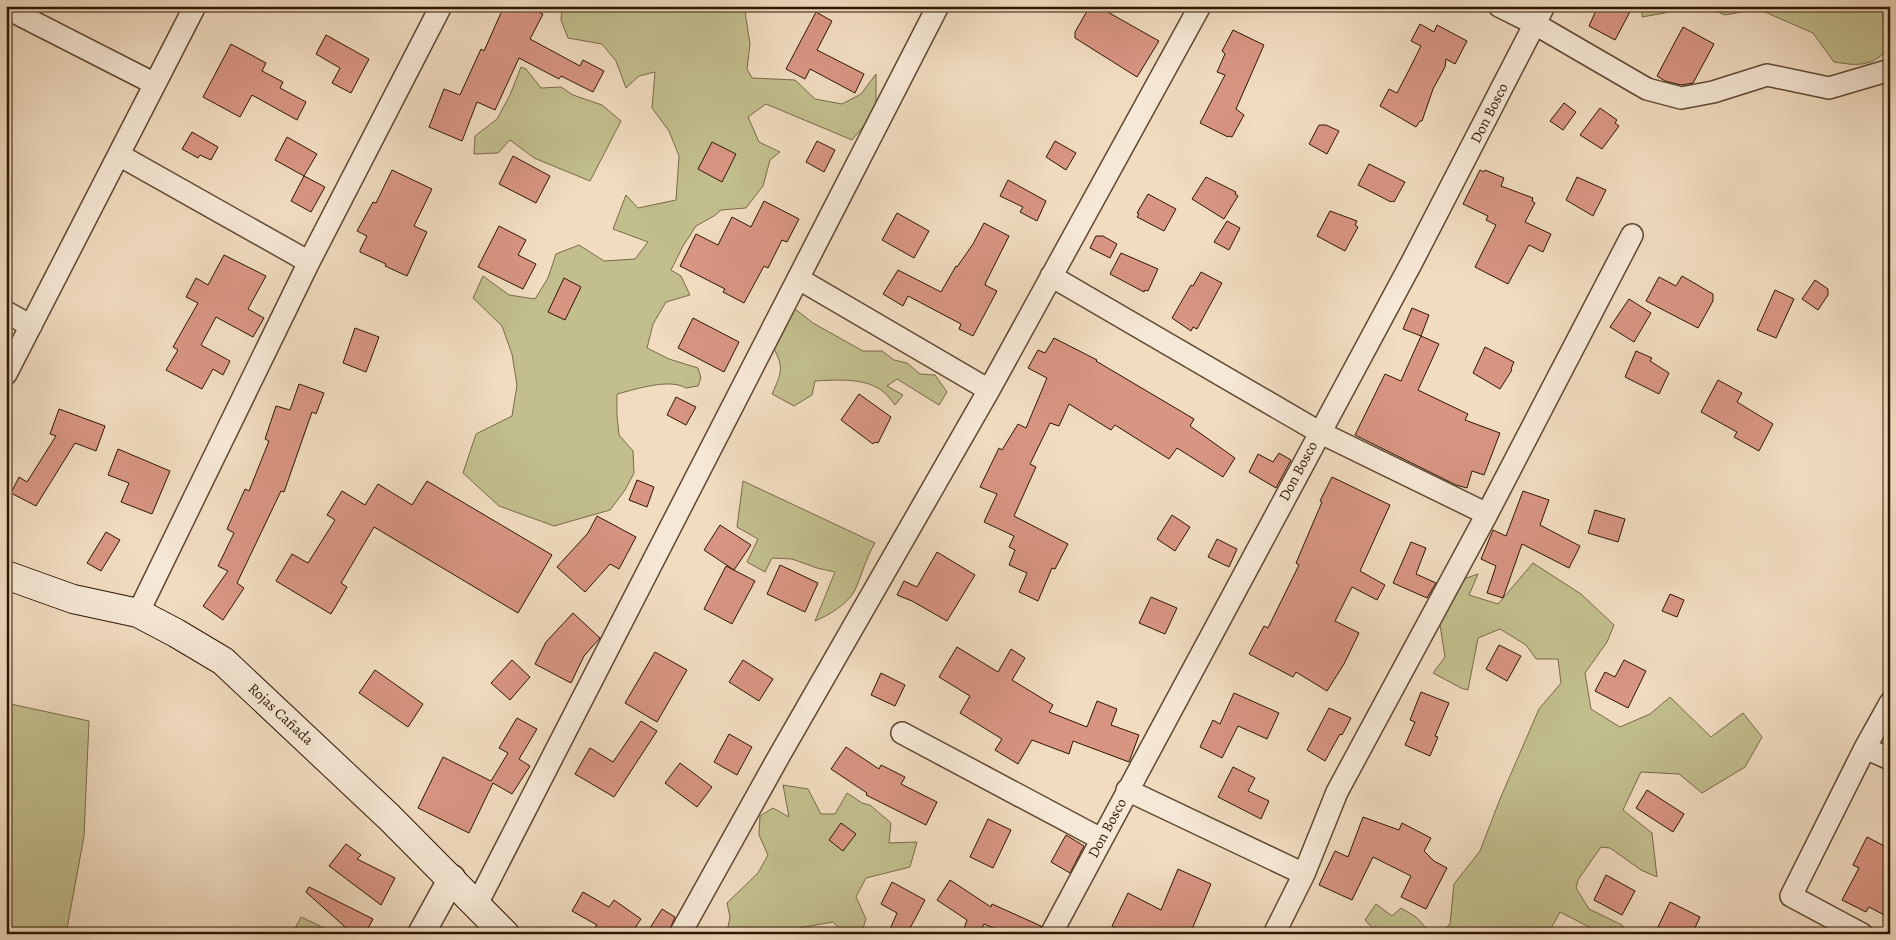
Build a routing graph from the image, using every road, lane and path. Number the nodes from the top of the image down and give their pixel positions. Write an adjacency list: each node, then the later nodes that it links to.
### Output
1 (195, 6): 9 (street)
2 (441, 6): 12 (street)
3 (938, 6): 14 (street)
4 (1200, 6): 13 (street)
5 (1499, 6): 7 (street)
6 (6, 8): 9 (street)
7 (1539, 15): 8 (street); 19 (street, Don Bosco)
8 (1890, 70)
9 (155, 84): 10 (street)
10 (119, 155): 12 (street); 16 (street)
11 (1632, 235): 20 (street)
12 (309, 262): 22 (street)
13 (1051, 276): 18 (street); 19 (street)
14 (799, 279): 18 (street); 31 (street)
15 (6, 312): 16 (street)
16 (31, 326): 17 (street)
17 (6, 374)
18 (989, 390): 34 (street)
19 (1319, 432): 20 (street); 27 (street, Don Bosco)
20 (1487, 514): 29 (street)
21 (6, 575): 22 (main road, Rojas Cañada)
22 (138, 614): 30 (main road, Rojas Cañada)
23 (1890, 703): 25 (street)
24 (902, 733): 28 (street)
25 (1865, 748): 26 (street); 37 (street)
26 (1890, 759)
27 (1127, 790): 28 (street, Don Bosco); 29 (street)
28 (1101, 839): 35 (street, Don Bosco)
29 (1304, 874): 36 (street)
30 (452, 878): 31 (main road, Rojas Cañada); 32 (street)
31 (477, 904): 33 (main road, Rojas Cañada)
32 (421, 934)
33 (505, 934)
34 (680, 934)
35 (1051, 934)
36 (1274, 934)
37 (1862, 934)

